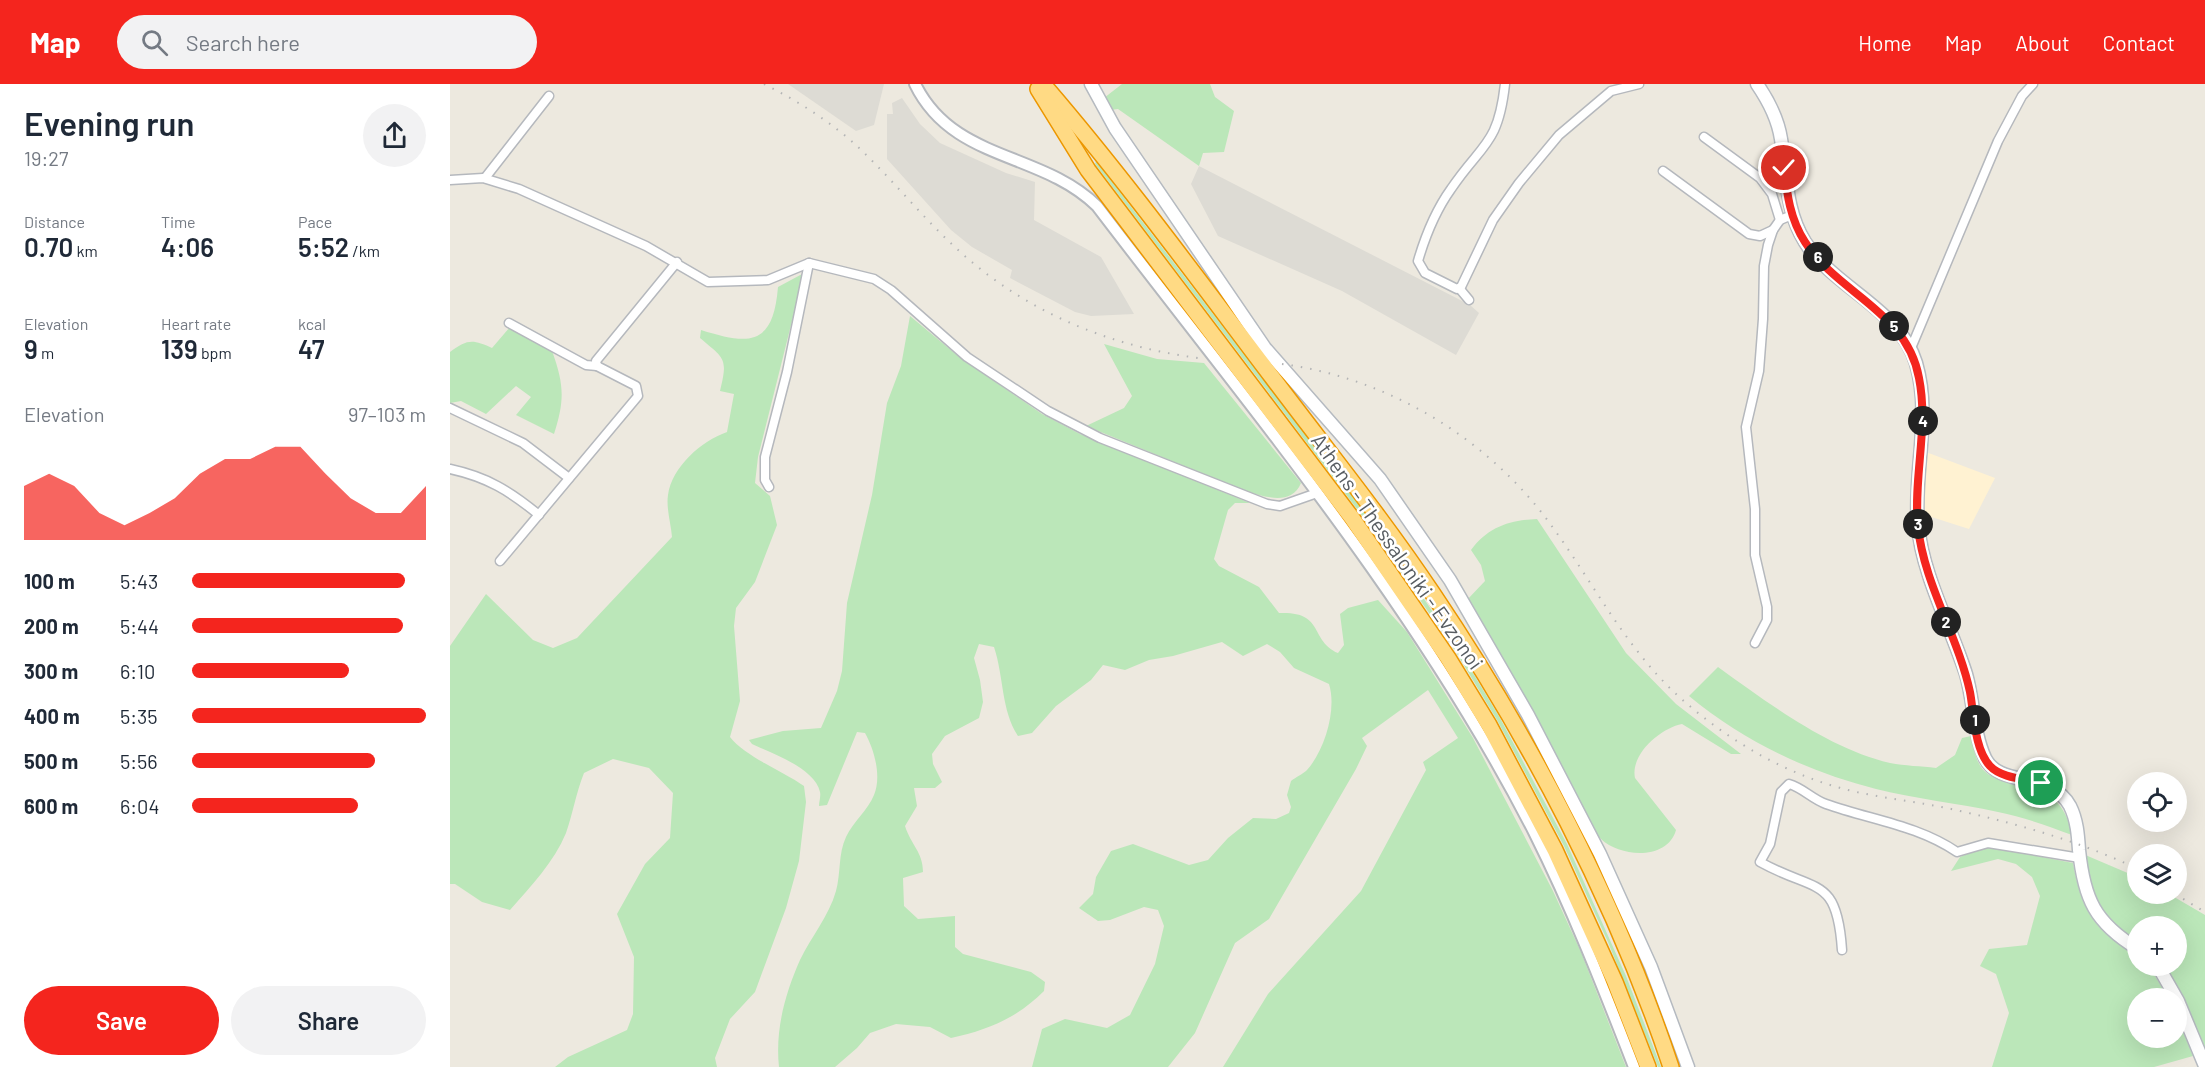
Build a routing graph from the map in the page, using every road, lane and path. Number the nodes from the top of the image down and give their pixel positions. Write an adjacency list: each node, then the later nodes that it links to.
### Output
1 (915, 84): 28 (street)
2 (1035, 84): 38 (highway, Athens - Thessaloniki - Evzonoi)
3 (1043, 84): 39 (highway, Athens - Thessaloniki - Evzonoi)
4 (1091, 84): 40 (main road)
5 (1505, 84): 19 (street)
6 (1639, 84): 9 (street)
7 (1757, 84): 15 (main road)
8 (2033, 84): 22 (street)
9 (1610, 88): 19 (street)
10 (549, 96): 13 (street)
11 (1704, 136): 15 (street)
12 (1663, 171): 16 (street)
13 (485, 178): 14 (street); 17 (street)
14 (450, 180)
15 (1786, 217): 16 (street); 22 (main road)
16 (1773, 230): 31 (street)
17 (677, 262): 18 (street); 23 (street)
18 (809, 263): 27 (street); 28 (street)
19 (1459, 288): 20 (street)
20 (1469, 300)
21 (509, 323): 23 (street)
22 (1911, 348): 32 (main road)
23 (597, 366): 26 (street)
24 (450, 408): 26 (street)
25 (450, 469): 29 (street)
26 (569, 478): 29 (street)
27 (769, 487)
28 (1317, 493): 37 (street)
29 (539, 515): 30 (street)
30 (500, 561)
31 (1755, 643)
32 (2080, 858): 33 (main road); 34 (street)
33 (2127, 942)
34 (1842, 950)
35 (2164, 976): 36 (main road)
36 (2205, 1066)
37 (1634, 1067)
38 (1648, 1067)
39 (1671, 1067)
40 (1688, 1067)

